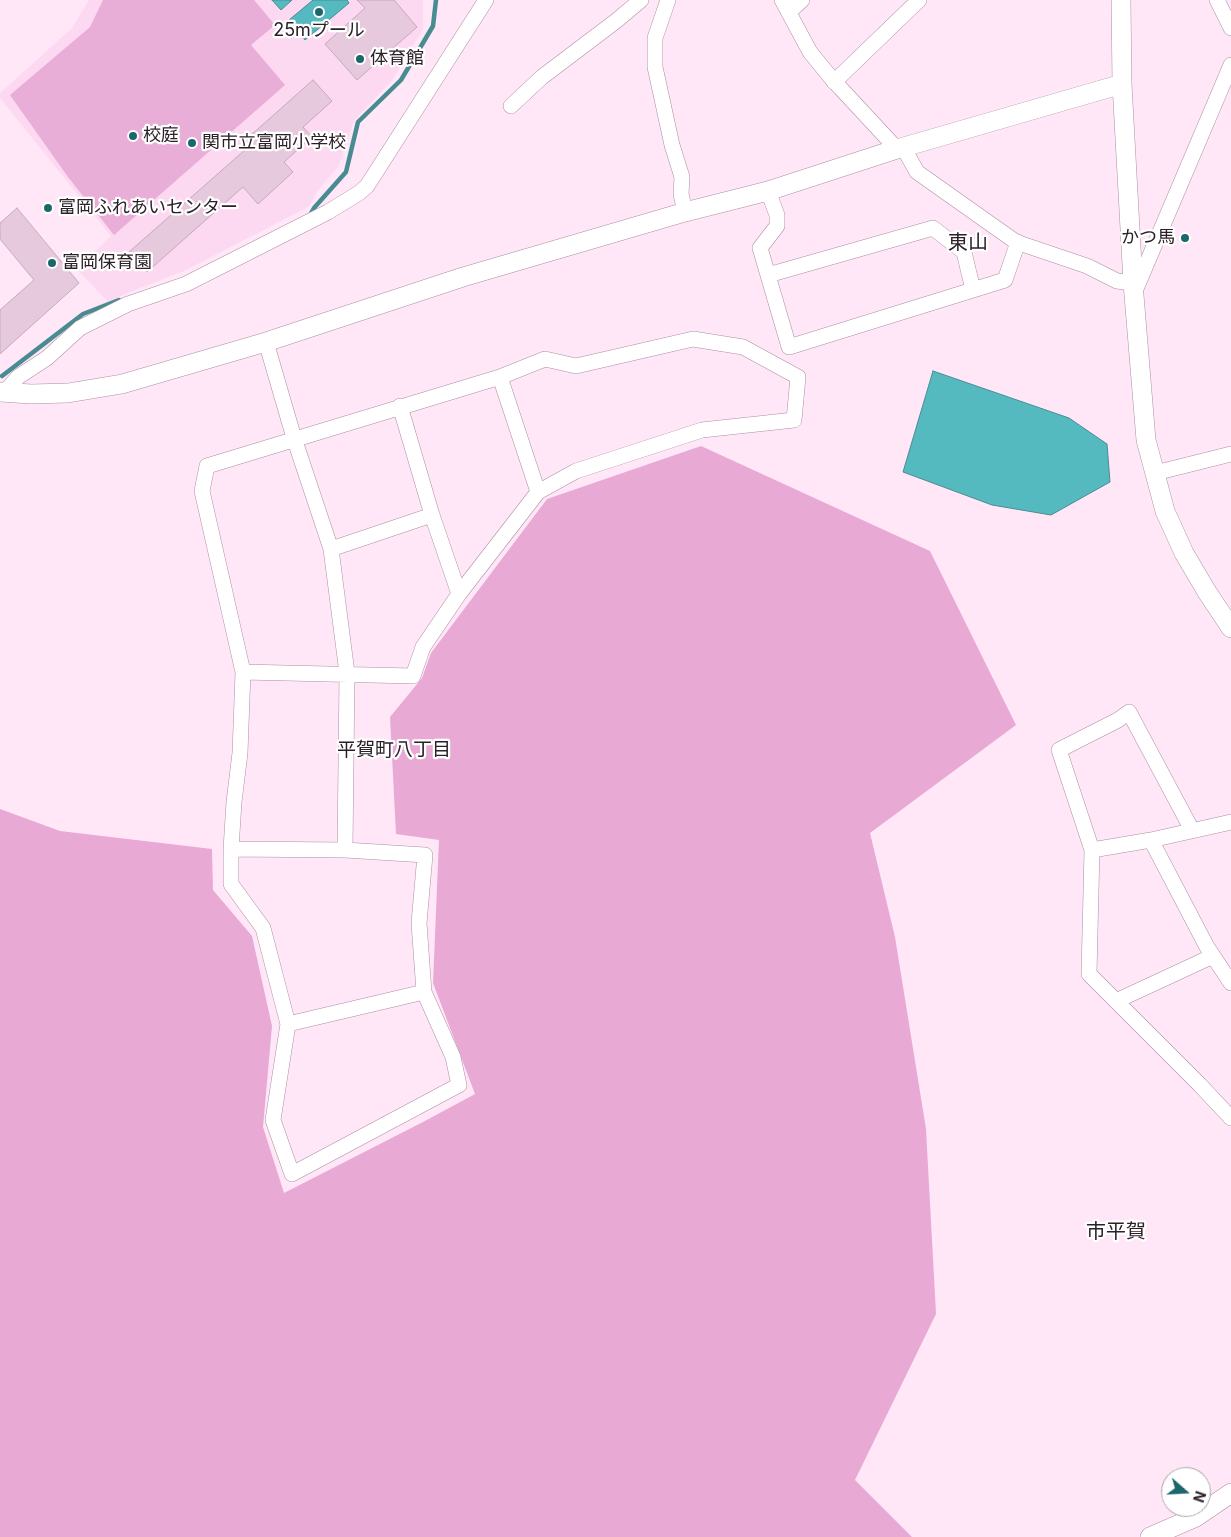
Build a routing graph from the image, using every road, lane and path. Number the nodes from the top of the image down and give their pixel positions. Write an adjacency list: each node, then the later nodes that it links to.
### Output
1 (486, 0): 23 (street)
2 (641, 0): 13 (street)
3 (668, 0): 16 (street)
4 (802, 0): 8 (street)
5 (920, 0): 11 (street)
6 (1121, 0): 12 (street)
7 (1217, 0): 9 (street)
8 (786, 6): 11 (street)
9 (1231, 28)
10 (1231, 65): 19 (street)
11 (834, 82): 14 (street)
12 (1122, 84): 14 (street); 19 (street)
13 (512, 106)
14 (900, 148): 15 (street); 17 (street)
15 (768, 191): 16 (street); 18 (street)
16 (686, 212): 21 (street)
17 (1018, 242): 19 (street); 20 (street)
18 (768, 275): 20 (street); 20 (street)
19 (1134, 287): 27 (street)
20 (973, 290)
21 (266, 342): 23 (street); 25 (street)
22 (500, 377): 24 (street); 28 (street); 28 (street)
23 (3, 392)
24 (400, 406): 25 (street); 29 (street)
25 (294, 438): 30 (street); 33 (street)
26 (1231, 454): 27 (street)
27 (1155, 474): 32 (street)
28 (538, 492): 31 (street)
29 (432, 515): 30 (street); 31 (street)
30 (330, 549): 34 (street)
31 (459, 594): 34 (street)
32 (1231, 628)
33 (243, 672): 34 (street); 38 (street)
34 (347, 673): 39 (street)
35 (1231, 822): 36 (street)
36 (1192, 830): 37 (street); 40 (street)
37 (1151, 840): 40 (street); 41 (street)
38 (231, 848): 39 (street); 45 (street)
39 (344, 850): 43 (street)
40 (1092, 850): 44 (street)
41 (1213, 956): 42 (street); 44 (street)
42 (1231, 983)
43 (424, 992): 45 (street); 45 (street)
44 (1116, 1001): 46 (street)
45 (288, 1024)
46 (1231, 1118)
47 (1231, 1493): 48 (street)
48 (1150, 1537)

